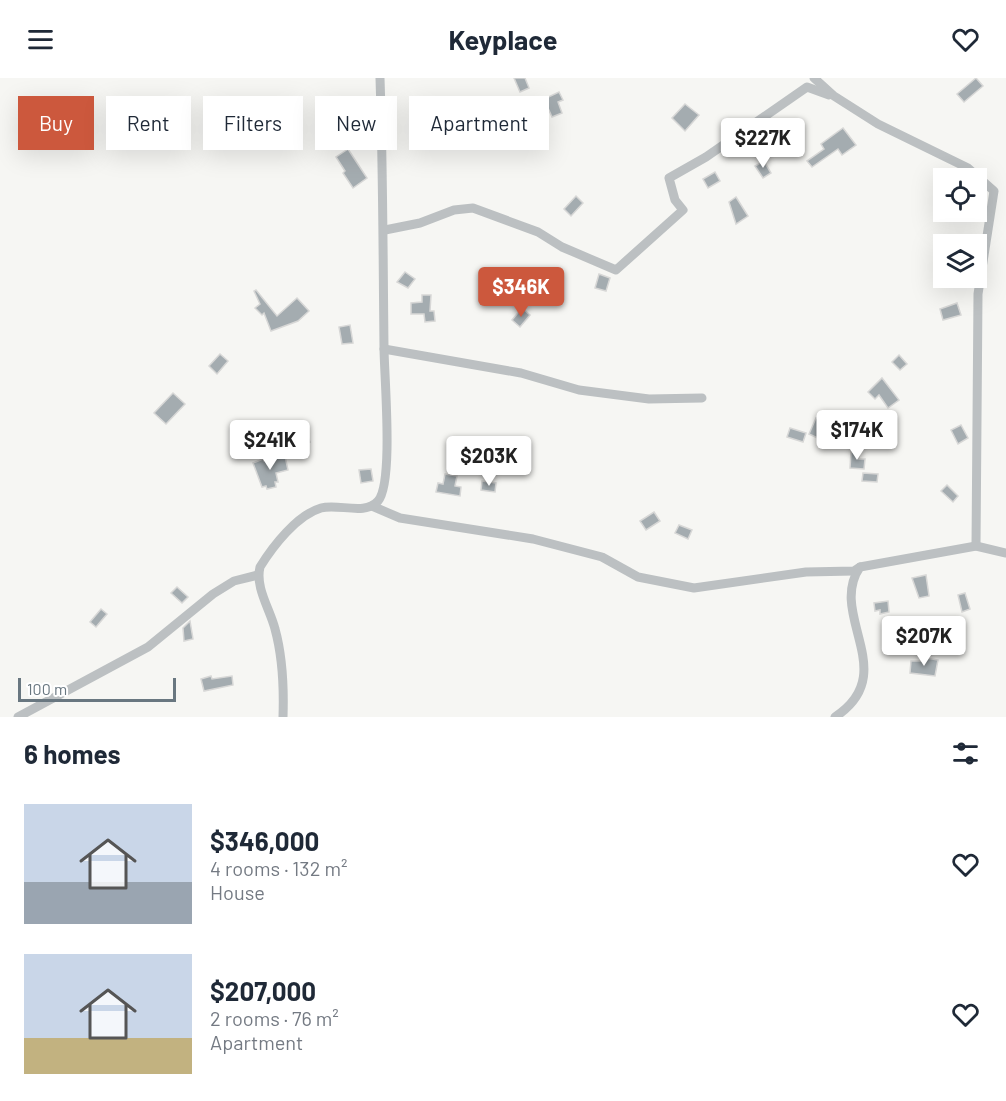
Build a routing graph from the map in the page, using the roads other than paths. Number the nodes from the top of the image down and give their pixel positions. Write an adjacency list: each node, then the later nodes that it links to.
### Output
1 (380, 78): 4 (street)
2 (814, 78): 3 (street)
3 (834, 96): 4 (street); 8 (street)
4 (385, 230): 5 (street)
5 (384, 350): 6 (street); 7 (street)
6 (702, 398)
7 (372, 506): 10 (street); 11 (street)
8 (976, 546): 9 (street); 10 (street)
9 (1006, 553)
10 (860, 567): 14 (street)
11 (258, 575): 12 (street); 13 (street)
12 (18, 717)
13 (283, 717)
14 (835, 717)

